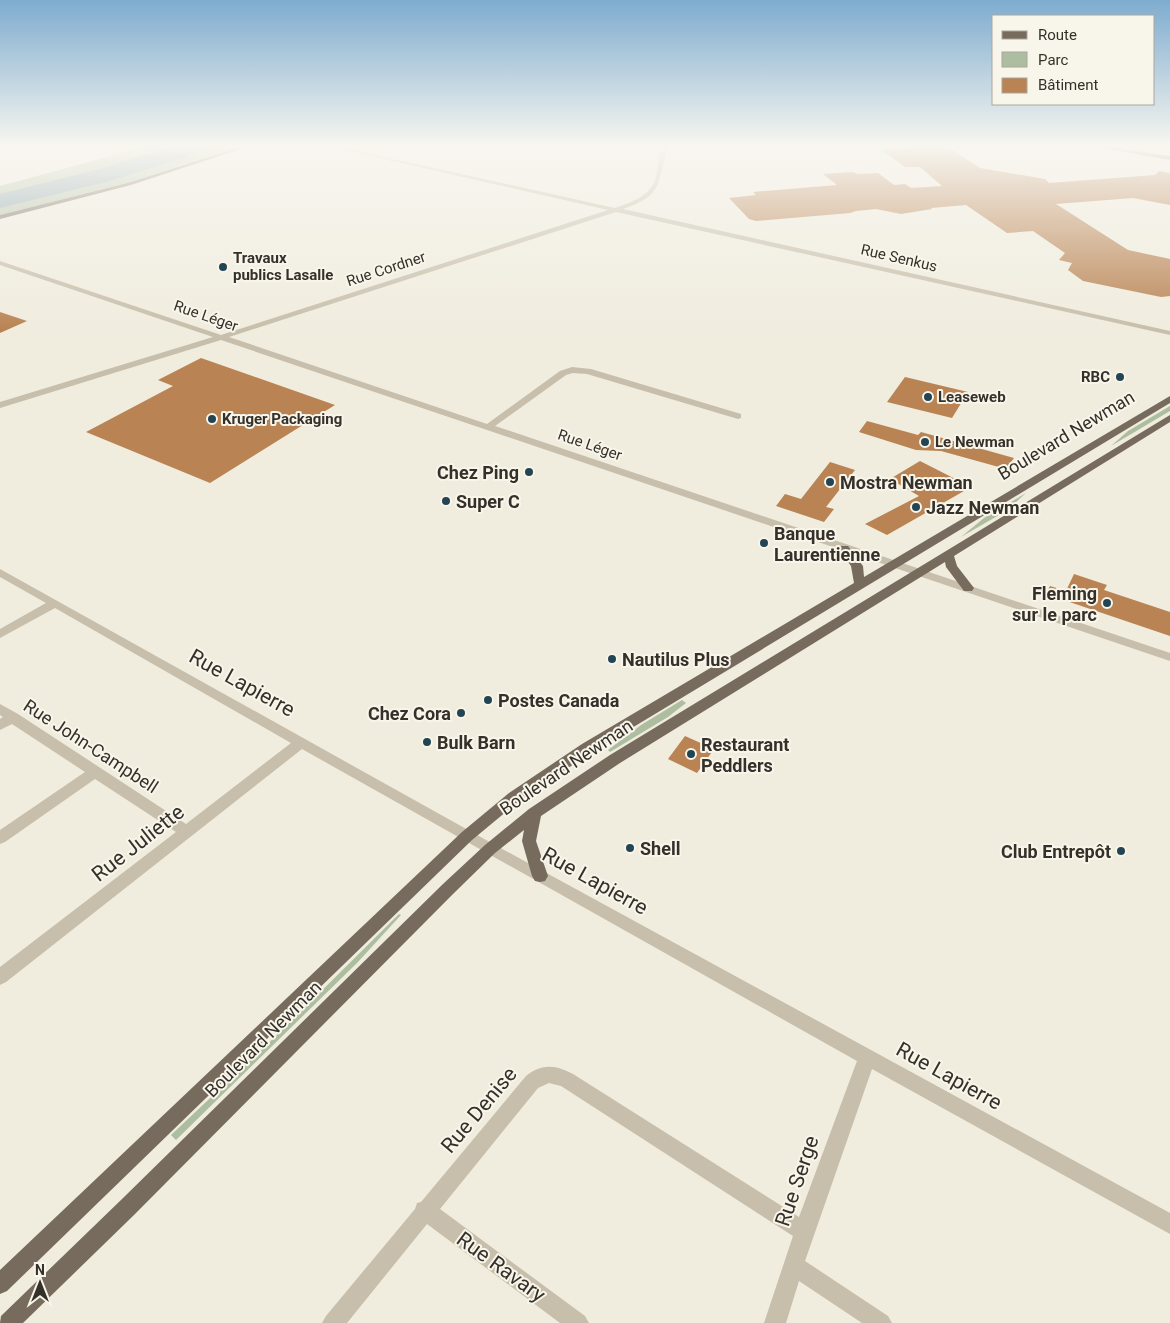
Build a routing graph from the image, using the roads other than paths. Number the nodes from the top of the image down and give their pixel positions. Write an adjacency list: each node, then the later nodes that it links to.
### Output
1 (36, 208): 5 (main road)
2 (607, 208): 4 (street, Rue Senkus)
3 (622, 208): 4 (street, Rue Cordner)
4 (617, 210): 7 (street, Rue Senkus); 8 (street, Rue Cordner)
5 (0, 217)
6 (0, 263): 8 (street, Rue Léger)
7 (1170, 333)
8 (220, 338): 10 (street, Rue Cordner); 13 (street, Rue Léger)
9 (1170, 399): 16 (main road, Boulevard Newman)
10 (0, 405)
11 (738, 416): 13 (street)
12 (1170, 418): 15 (main road, Boulevard Newman)
13 (488, 428): 14 (street, Rue Léger)
14 (844, 548): 16 (street, Rue Léger); 19 (main road)
15 (948, 554): 18 (main road, Boulevard Newman); 20 (main road)
16 (894, 564): 18 (street, Rue Léger); 19 (main road, Boulevard Newman)
17 (0, 572): 21 (street, Rue Lapierre)
18 (918, 572): 20 (street, Rue Léger); 29 (main road, Boulevard Newman)
19 (860, 584): 31 (main road, Boulevard Newman)
20 (968, 588): 23 (street, Rue Léger)
21 (55, 603): 22 (street); 27 (street, Rue Lapierre)
22 (0, 634)
23 (1170, 657)
24 (0, 709): 25 (street, Rue John-Campbell)
25 (13, 717): 26 (street); 28 (street, Rue John-Campbell)
26 (0, 725)
27 (302, 742): 30 (street, Rue Juliette); 31 (street, Rue Lapierre)
28 (96, 771): 30 (street, Rue John-Campbell); 32 (street)
29 (534, 813): 33 (main road, Boulevard Newman); 34 (main road)
30 (187, 832): 35 (street, Rue Juliette)
31 (467, 836): 33 (street, Rue Lapierre); 41 (main road, Boulevard Newman)
32 (0, 838)
33 (490, 849): 34 (street, Rue Lapierre); 42 (main road, Boulevard Newman)
34 (540, 876): 36 (street, Rue Lapierre)
35 (0, 977)
36 (867, 1056): 38 (street, Rue Lapierre); 39 (street, Rue Serge)
37 (424, 1210): 39 (street, Rue Denise); 43 (street, Rue Denise); 44 (street, Rue Ravary)
38 (1170, 1224)
39 (804, 1232): 40 (street, Rue Serge)
40 (794, 1266): 45 (street, Rue Serge); 46 (street)
41 (0, 1284)
42 (8, 1323)
43 (333, 1323)
44 (578, 1323)
45 (775, 1323)
46 (881, 1323)

